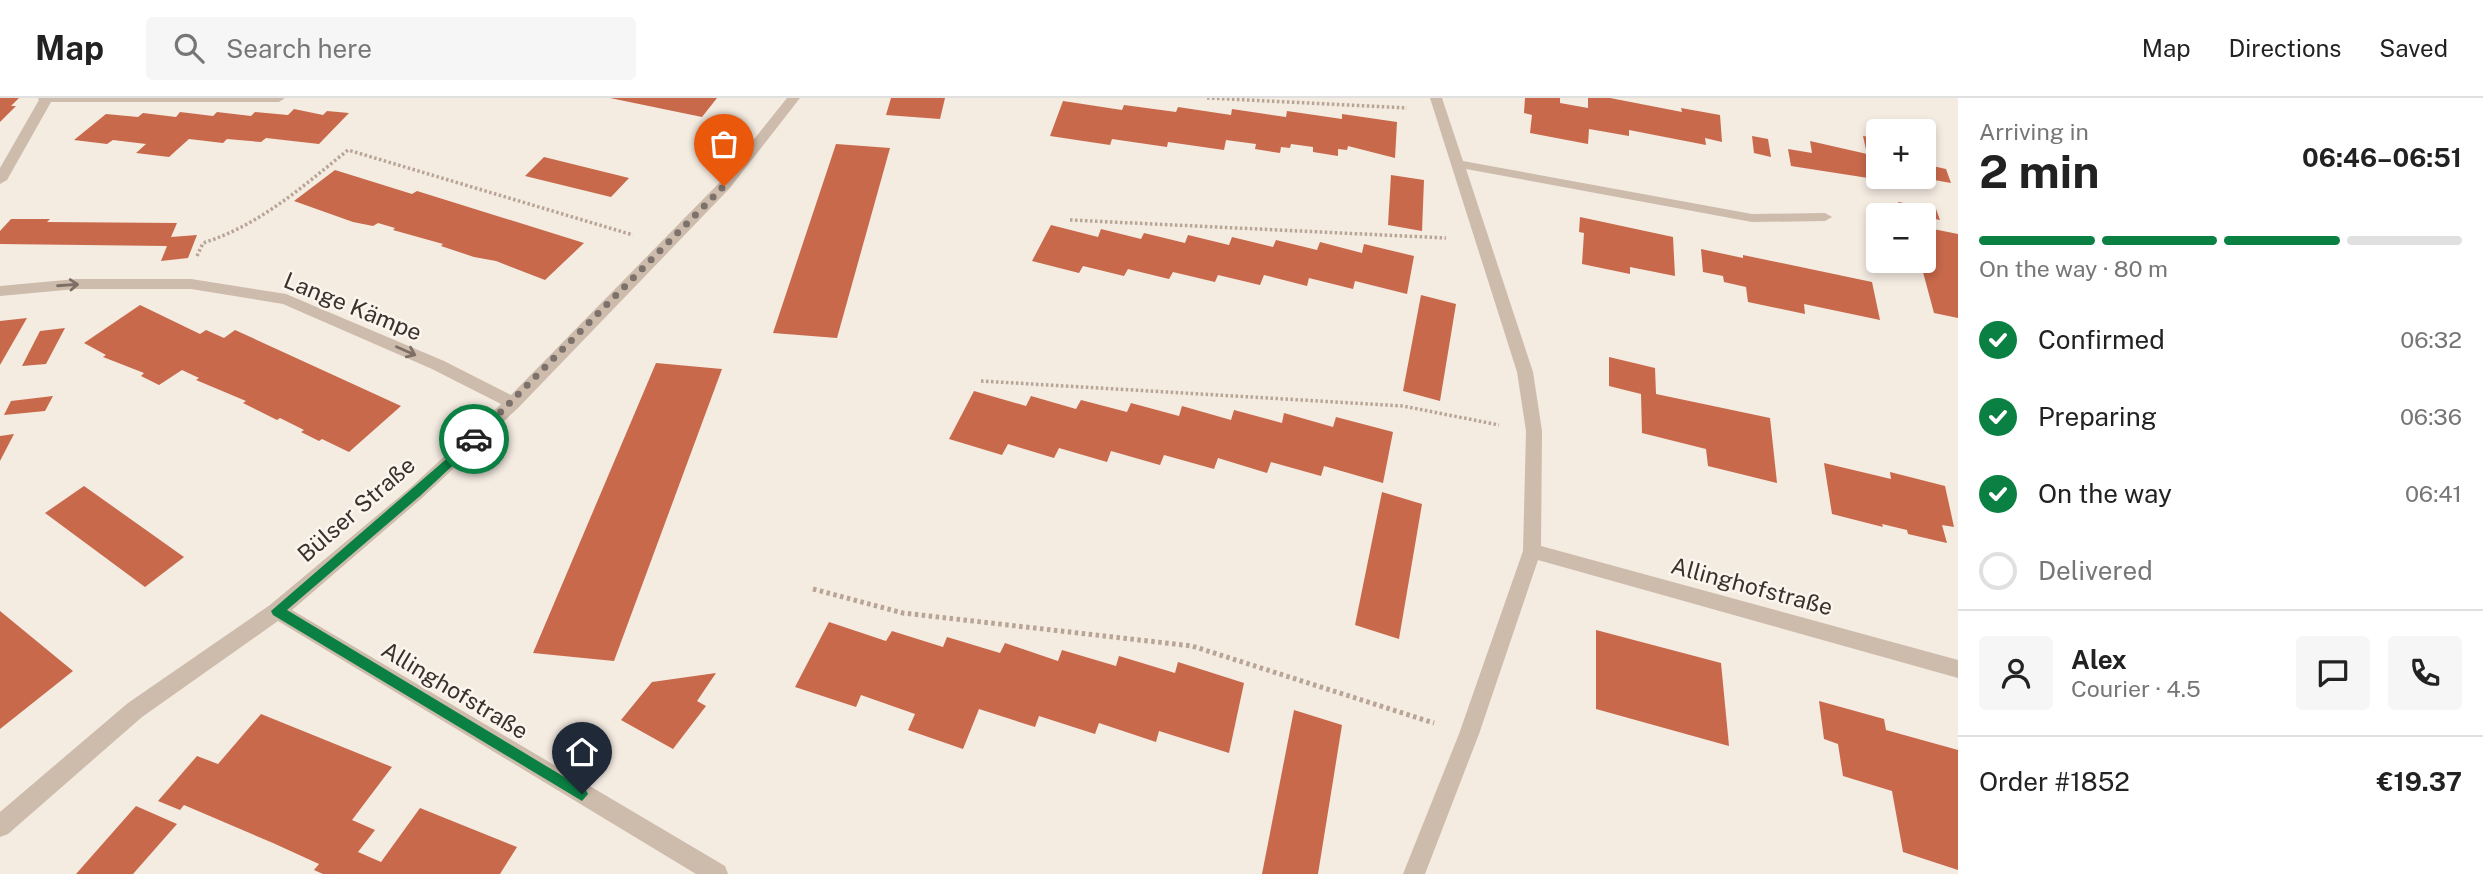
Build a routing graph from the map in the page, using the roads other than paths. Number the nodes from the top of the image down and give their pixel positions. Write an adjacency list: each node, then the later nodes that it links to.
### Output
1 (279, 98): 3 (street)
2 (794, 98): 9 (street, Bülser Straße)
3 (45, 99): 6 (street)
4 (1438, 104): 5 (street)
5 (1460, 164): 7 (street); 10 (street)
6 (0, 180)
7 (1825, 217)
8 (0, 291): 9 (street, Lange Kämpe, one-way to 9)
9 (513, 403): 11 (street, Bülser Straße)
10 (1532, 551): 12 (street, Allinghofstraße); 15 (street)
11 (278, 611): 13 (street, Bülser Straße); 14 (street, Allinghofstraße)
12 (1958, 668)
13 (0, 826)
14 (717, 874)
15 (1414, 874)

